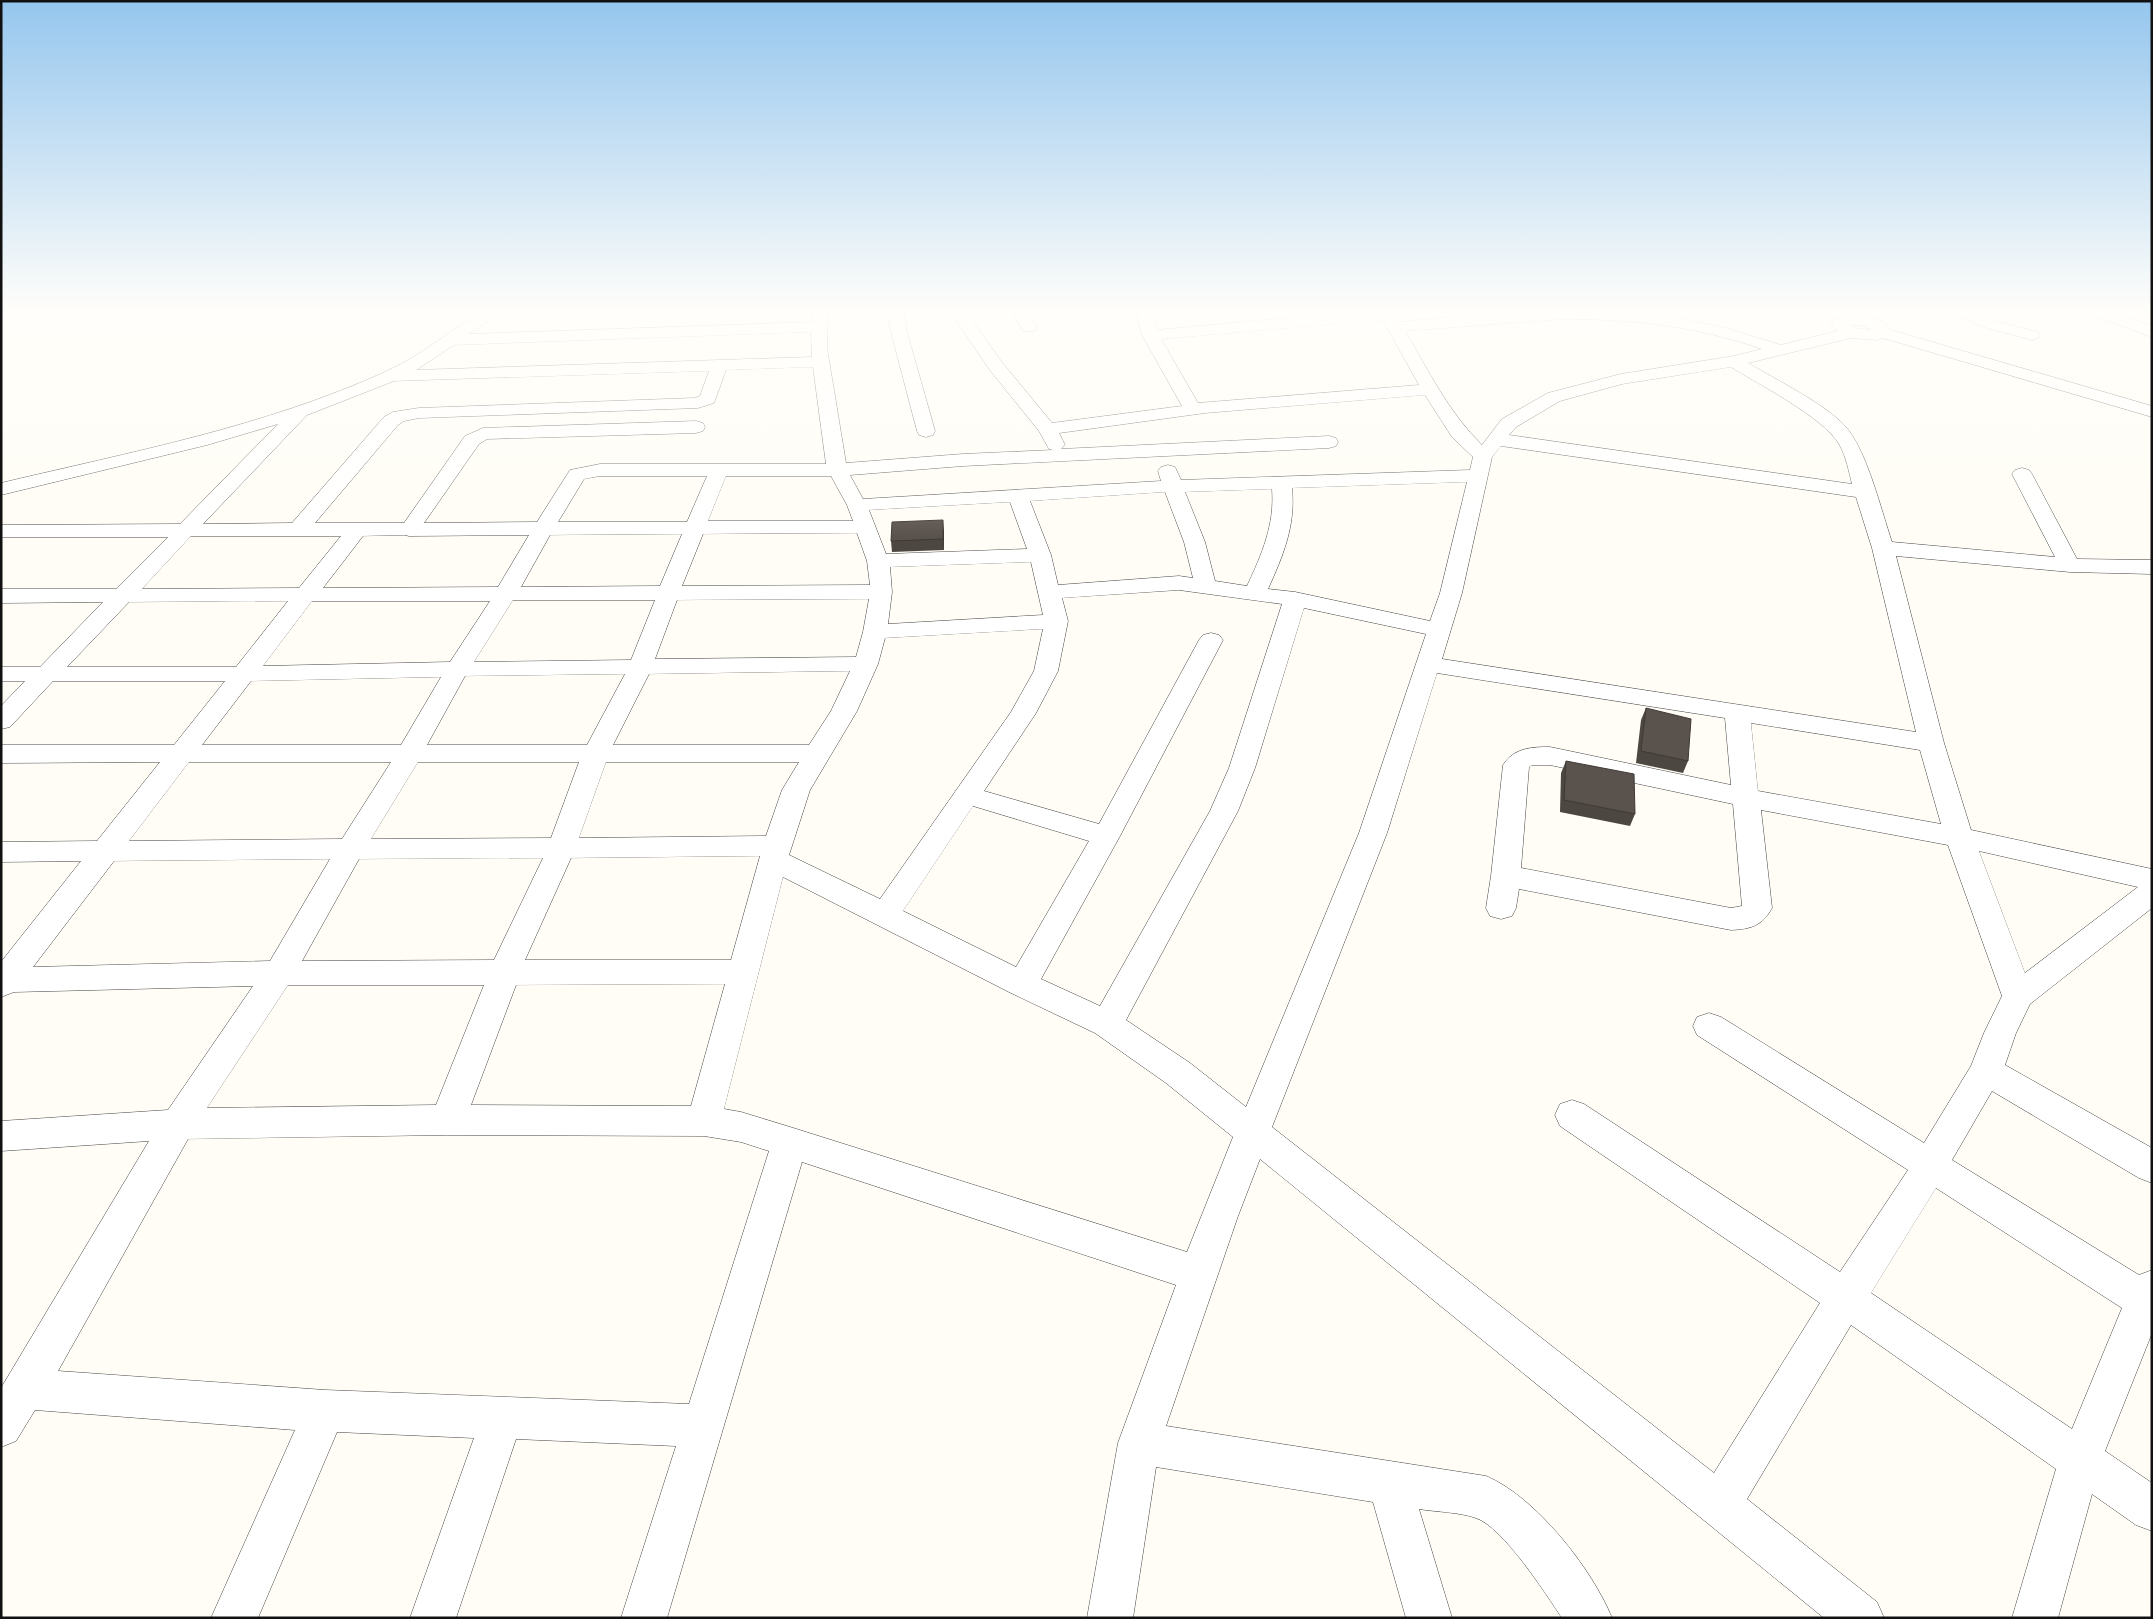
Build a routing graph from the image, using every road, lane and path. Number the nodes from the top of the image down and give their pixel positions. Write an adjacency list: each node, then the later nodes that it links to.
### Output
1 (370, 385): 18 (street)
2 (444, 385): 20 (street)
3 (570, 385): 15 (street)
4 (610, 385): 15 (street)
5 (625, 385): 15 (street)
6 (712, 385): 15 (street)
7 (825, 385): 31 (street)
8 (913, 385): 25 (street)
9 (1011, 385): 23 (street)
10 (1179, 385): 17 (street)
11 (1428, 385): 16 (street)
12 (1599, 385): 29 (street)
13 (1773, 385): 37 (street)
14 (2058, 385): 19 (street)
15 (608, 388): 20 (street); 24 (street)
16 (1430, 389): 17 (street); 29 (street)
17 (1193, 410): 21 (street)
18 (301, 411): 35 (street); 45 (street)
19 (2152, 412)
20 (422, 413): 42 (street)
21 (1150, 415): 23 (street); 27 (street)
22 (696, 427): 24 (street)
23 (1047, 429): 28 (street)
24 (587, 431): 44 (street)
25 (926, 431)
26 (1328, 442): 27 (street)
27 (1162, 450): 28 (street); 34 (street)
28 (1062, 456): 31 (street); 36 (street)
29 (1486, 457): 33 (street); 37 (street); 63 (street)
30 (719, 470): 31 (street); 40 (street); 41 (street)
31 (837, 470): 39 (street)
32 (2022, 474): 50 (street)
33 (1281, 483): 34 (street); 55 (street)
34 (1172, 486): 36 (street); 52 (street)
35 (1, 489)
36 (1077, 492): 38 (street)
37 (1864, 492): 47 (street)
38 (1018, 496): 39 (street); 48 (street)
39 (861, 516): 40 (street); 49 (street)
40 (695, 528): 41 (street); 57 (street)
41 (543, 529): 44 (street); 56 (street)
42 (298, 530): 43 (street); 45 (street)
43 (356, 530): 44 (street); 59 (street)
44 (409, 530)
45 (186, 531): 46 (street); 60 (street)
46 (4, 533)
47 (1883, 548): 50 (street); 75 (street)
48 (1040, 556): 49 (street); 54 (street)
49 (878, 561): 53 (street)
50 (2070, 565): 51 (street)
51 (2152, 567)
52 (1205, 586): 54 (street); 55 (street)
53 (881, 592): 57 (street); 64 (street)
54 (1049, 592): 62 (street)
55 (1255, 592): 61 (street)
56 (506, 593): 57 (street); 59 (street); 69 (street)
57 (668, 594): 68 (street)
58 (1, 596): 60 (street)
59 (305, 596): 60 (street); 72 (street)
60 (122, 597): 71 (street)
61 (1295, 599): 63 (street); 101 (street)
62 (1056, 621): 64 (street); 81 (street)
63 (1439, 630): 67 (street)
64 (875, 632): 66 (street)
65 (1212, 640): 83 (street)
66 (866, 664): 68 (street); 78 (street)
67 (1428, 664): 73 (street); 108 (street)
68 (640, 668): 69 (street); 76 (street)
69 (457, 669): 72 (street); 77 (street)
70 (1, 674): 71 (street)
71 (46, 674): 72 (street); 74 (street)
72 (244, 674): 80 (street)
73 (1737, 714): 75 (street); 82 (street)
74 (1, 721)
75 (1931, 743): 84 (street)
76 (596, 752): 77 (street); 78 (street); 86 (street)
77 (410, 753): 80 (street); 85 (street)
78 (817, 753): 89 (street)
79 (1, 754): 80 (street)
80 (182, 754): 88 (street)
81 (967, 795): 83 (street); 94 (street)
82 (1746, 798): 84 (street); 90 (street); 90 (street)
83 (1106, 836): 99 (street)
84 (1959, 837): 91 (street); 100 (street)
85 (352, 847): 86 (street); 88 (street); 97 (street)
86 (561, 849): 89 (street); 95 (street)
87 (1, 852): 88 (street)
88 (106, 852): 98 (street)
89 (775, 852): 94 (street); 96 (street)
90 (1506, 876): 93 (street)
91 (2152, 880)
92 (2152, 892): 100 (street)
93 (1501, 908)
94 (885, 915): 99 (street)
95 (505, 971): 96 (street); 97 (street); 105 (street)
96 (745, 972): 106 (street)
97 (279, 973): 98 (street); 107 (street)
98 (3, 982)
99 (1022, 984): 101 (street)
100 (2018, 996): 103 (street)
101 (1107, 1024): 108 (street)
102 (1709, 1026): 111 (street)
103 (1986, 1071): 111 (street); 112 (street)
104 (1572, 1115): 114 (street)
105 (448, 1120): 106 (street); 107 (street)
106 (704, 1121): 110 (street)
107 (178, 1124): 109 (street); 116 (street)
108 (1253, 1132): 113 (street); 124 (street)
109 (1, 1136)
110 (790, 1142): 113 (street); 120 (street)
111 (1931, 1165): 114 (street); 115 (street)
112 (2152, 1167)
113 (1199, 1274): 121 (street)
114 (1845, 1298): 122 (street); 124 (street)
115 (2149, 1298): 122 (street)
116 (25, 1388): 117 (street); 119 (street)
117 (325, 1411): 118 (street); 126 (street)
118 (502, 1418): 120 (street); 127 (street)
119 (1, 1426)
120 (703, 1426): 128 (street)
121 (1139, 1443): 123 (street); 129 (street)
122 (2080, 1461): 125 (street); 133 (street)
123 (1389, 1482): 130 (street); 131 (street)
124 (1719, 1505): 132 (street)
125 (2152, 1509)
126 (234, 1618)
127 (433, 1618)
128 (644, 1618)
129 (1110, 1618)
130 (1429, 1618)
131 (1589, 1618)
132 (1861, 1618)
133 (2035, 1618)

